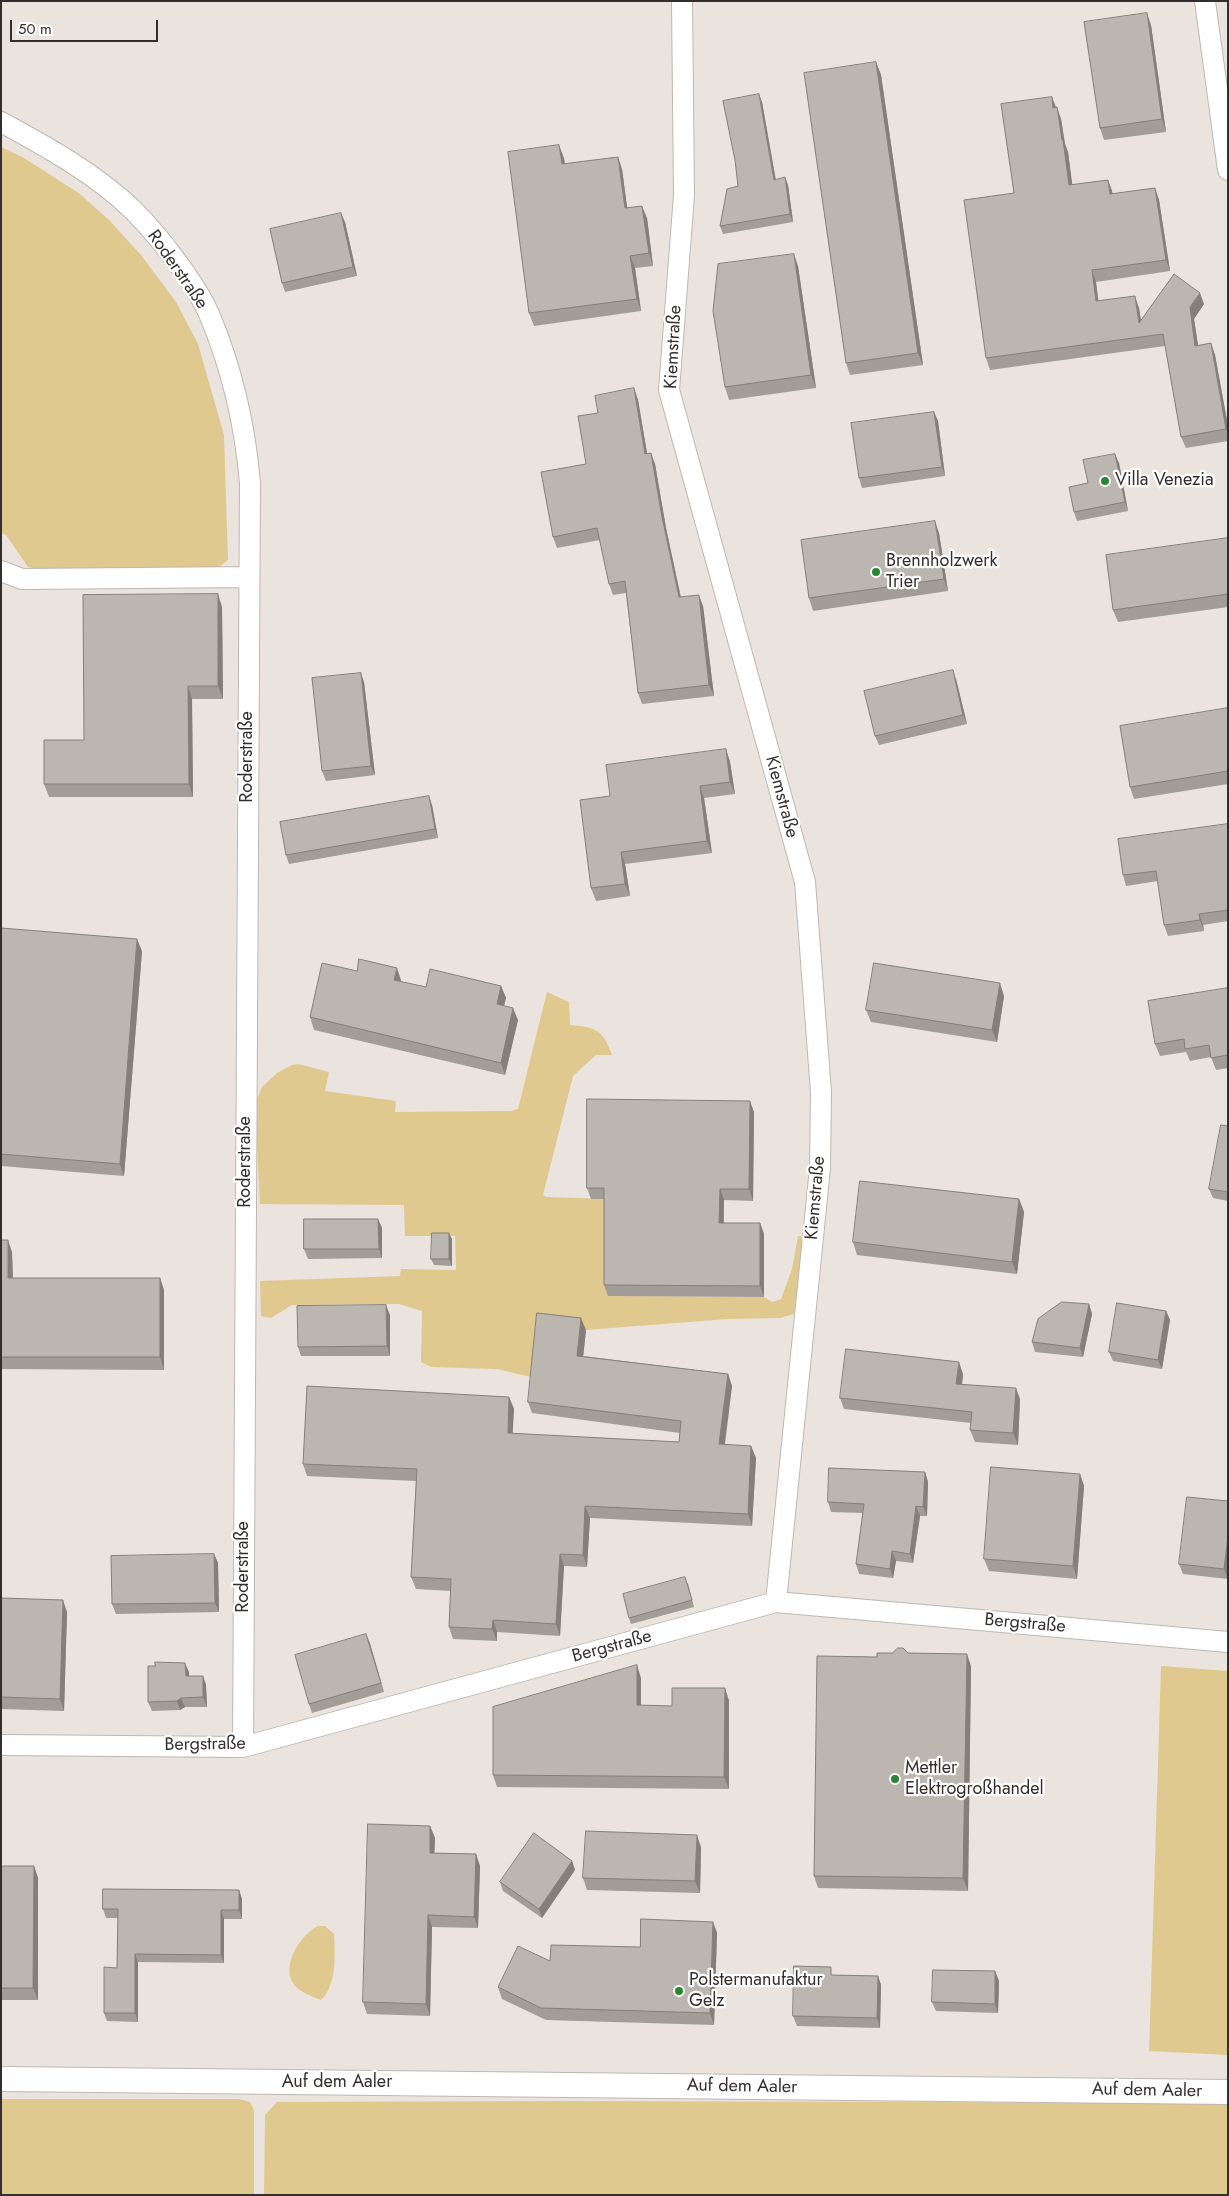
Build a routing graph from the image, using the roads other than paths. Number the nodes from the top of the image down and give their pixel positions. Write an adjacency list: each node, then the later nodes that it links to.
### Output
1 (682, 1): 7 (street, Kiemstraße)
2 (1205, 1): 4 (street)
3 (1, 122): 6 (street, Roderstraße)
4 (1228, 170)
5 (1, 571): 6 (street)
6 (249, 577): 10 (street, Roderstraße)
7 (776, 1602): 8 (street, Bergstraße); 10 (street, Bergstraße)
8 (1228, 1642)
9 (1, 1745): 10 (street, Bergstraße)
10 (243, 1747)
11 (1, 2079): 12 (street, Auf dem Aaler)
12 (1228, 2092)

